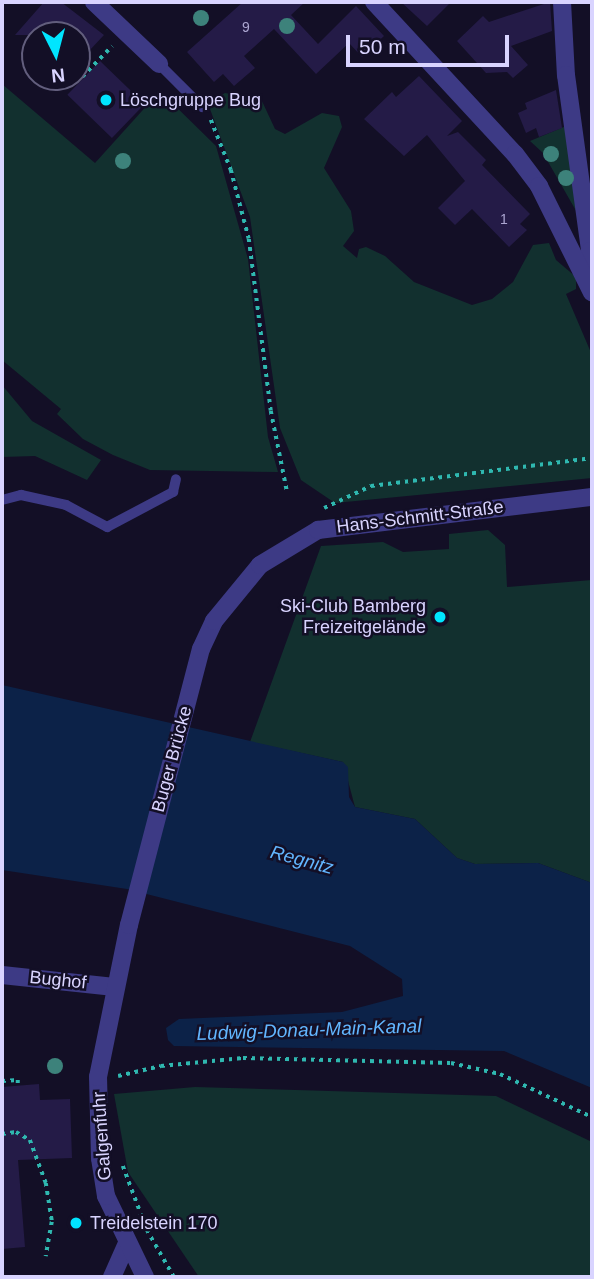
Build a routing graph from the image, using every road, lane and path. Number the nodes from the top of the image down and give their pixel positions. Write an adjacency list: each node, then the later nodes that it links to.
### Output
1 (94, 2): 4 (street)
2 (374, 2): 8 (street)
3 (562, 2): 8 (street)
4 (126, 32): 5 (street); 6 (path)
5 (159, 64): 7 (lane)
6 (91, 68)
7 (202, 107): 12 (path)
8 (583, 273): 9 (street)
9 (592, 293)
10 (592, 458): 15 (path)
11 (176, 479): 14 (lane)
12 (287, 491)
13 (592, 496): 16 (street, Hans-Schmitt-Straße)
14 (2, 500)
15 (318, 511)
16 (230, 598): 18 (street, Buger Brücke)
17 (2, 975): 18 (street, Bughof)
18 (114, 987): 25 (street, Galgenfuhr)
19 (114, 1065): 22 (path)
20 (2, 1081): 21 (path)
21 (18, 1086)
22 (592, 1117)
23 (2, 1134): 26 (path)
24 (121, 1158): 29 (path)
25 (126, 1245): 27 (street); 28 (street, Galgenfuhr)
26 (46, 1256)
27 (112, 1277)
28 (145, 1277)
29 (174, 1277)

